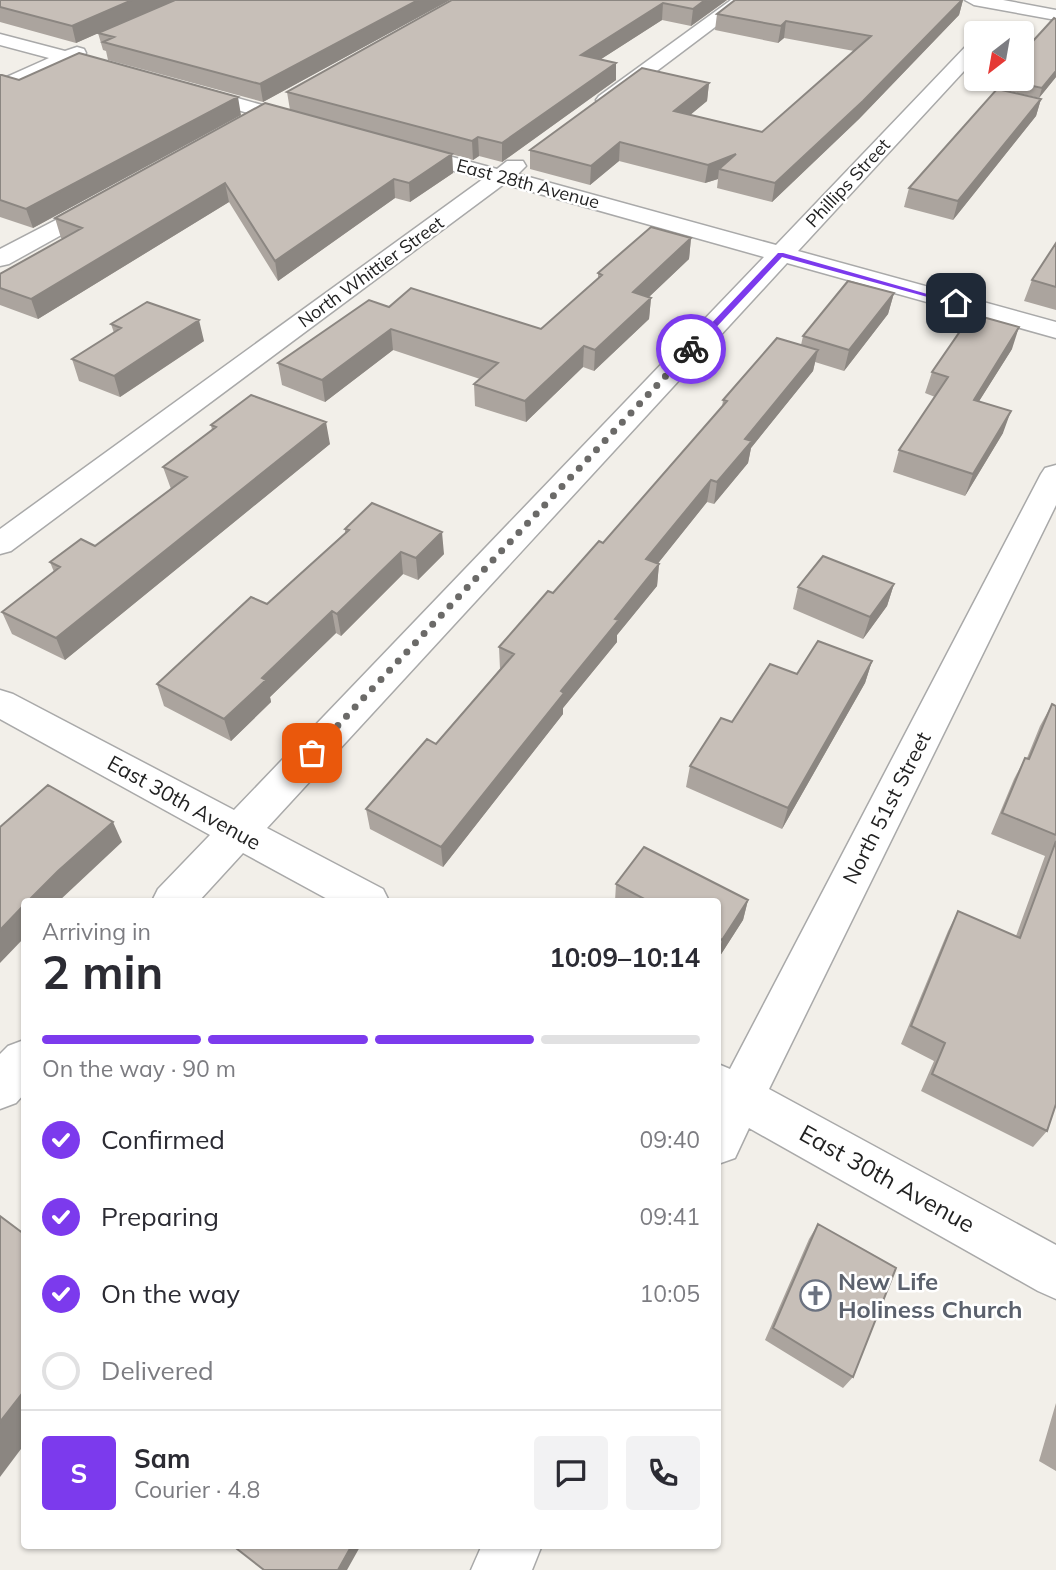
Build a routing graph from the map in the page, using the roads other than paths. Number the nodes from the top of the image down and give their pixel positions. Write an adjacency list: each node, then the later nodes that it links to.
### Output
1 (743, 0): 15 (street)
2 (974, 0): 3 (street)
3 (1014, 7): 4 (street); 5 (street)
4 (1056, 15)
5 (1001, 21)
6 (0, 38): 8 (street)
7 (93, 46): 8 (street)
8 (67, 57): 10 (street); 12 (street)
9 (964, 60): 22 (street, Phillips Street)
10 (147, 79)
11 (173, 86): 14 (street)
12 (0, 87)
13 (290, 99): 14 (street)
14 (267, 112): 16 (street); 17 (street)
15 (588, 113)
16 (242, 125)
17 (331, 130)
18 (383, 144): 20 (street, East 28th Avenue)
19 (533, 153): 20 (street, North Whittier Street)
20 (500, 177): 22 (street, East 28th Avenue); 26 (street, North Whittier Street)
21 (121, 192): 23 (street)
22 (780, 254): 24 (street, East 28th Avenue); 28 (street, Phillips Street)
23 (0, 259)
24 (1056, 330)
25 (1056, 474): 33 (street, North 51st Street)
26 (0, 544)
27 (0, 703): 28 (street, East 30th Avenue)
28 (238, 832): 29 (street, Phillips Street); 30 (street, East 30th Avenue)
29 (176, 898)
30 (362, 898)
31 (21, 1064): 32 (street)
32 (0, 1087)
33 (729, 1092): 34 (street, North 51st Street); 35 (street, East 30th Avenue)
34 (721, 1128)
35 (1056, 1273)
36 (511, 1549): 37 (street)
37 (501, 1570)

